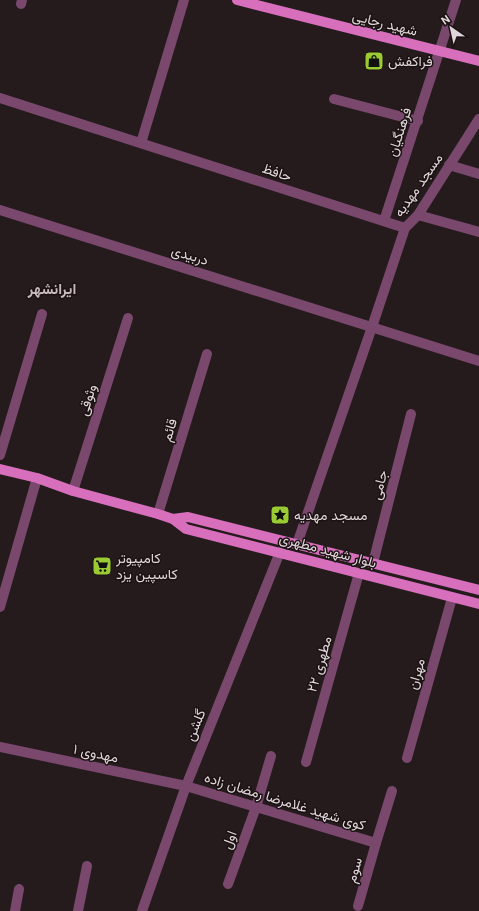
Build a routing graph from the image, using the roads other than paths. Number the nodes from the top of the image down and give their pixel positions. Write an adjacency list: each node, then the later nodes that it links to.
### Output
1 (184, 0): 10 (street)
2 (237, 0): 4 (main road, شهید رجایی)
3 (456, 0): 4 (street, فرهنگیان)
4 (440, 52): 5 (main road, شهید رجایی); 9 (street, فرهنگیان)
5 (479, 61)
6 (0, 98): 10 (street, حافظ)
7 (334, 99): 9 (street)
8 (479, 119): 11 (street, مسجد مهدیه)
9 (418, 121): 15 (street, فرهنگیان)
10 (141, 144): 15 (street, حافظ)
11 (450, 165): 12 (street); 14 (street, مسجد مهدیه)
12 (479, 174)
13 (0, 210): 20 (street, دربیدی)
14 (418, 215): 16 (street, مسجد مهدیه); 17 (street)
15 (384, 222): 16 (street, حافظ)
16 (405, 228): 20 (street, مسجد مهدیه)
17 (479, 232)
18 (42, 314): 24 (street)
19 (128, 318): 27 (street, وثوقی)
20 (372, 327): 22 (street, دربیدی); 30 (street, مسجد مهدیه)
21 (207, 354): 28 (street, قائم)
22 (479, 361)
23 (411, 414): 32 (street, جامی)
24 (0, 455)
25 (0, 469): 26 (main road, بلوار شهید مطهری)
26 (37, 478): 27 (main road, بلوار شهید مطهری); 37 (street)
27 (74, 491): 28 (main road, بلوار شهید مطهری)
28 (158, 514): 29 (main road, بلوار شهید مطهری)
29 (173, 519): 30 (main road, بلوار شهید مطهری); 31 (main road, بلوار شهید مطهری)
30 (296, 544): 32 (main road, بلوار شهید مطهری)
31 (280, 552): 33 (main road, بلوار شهید مطهری); 42 (street, گلشن)
32 (373, 563): 34 (main road, بلوار شهید مطهری)
33 (359, 573): 35 (main road, بلوار شهید مطهری); 41 (street, مطهری ۲۲)
34 (479, 590)
35 (452, 598): 36 (main road, بلوار شهید مطهری); 40 (street, مهران)
36 (479, 604)
37 (0, 607)
38 (0, 747): 42 (street, مهدوی ۱)
39 (271, 756): 44 (street, اول)
40 (407, 758)
41 (306, 762)
42 (186, 786): 44 (street, کوی شهید غلامرضا رمضان زاده); 52 (street, گلشن)
43 (392, 791): 45 (street, سوم)
44 (256, 807): 45 (street, کوی شهید غلامرضا رمضان زاده); 47 (street, اول)
45 (376, 843): 49 (street, سوم)
46 (87, 866): 51 (street)
47 (228, 884)
48 (19, 889): 50 (street)
49 (358, 906)
50 (15, 911)
51 (78, 911)
52 (142, 911)

